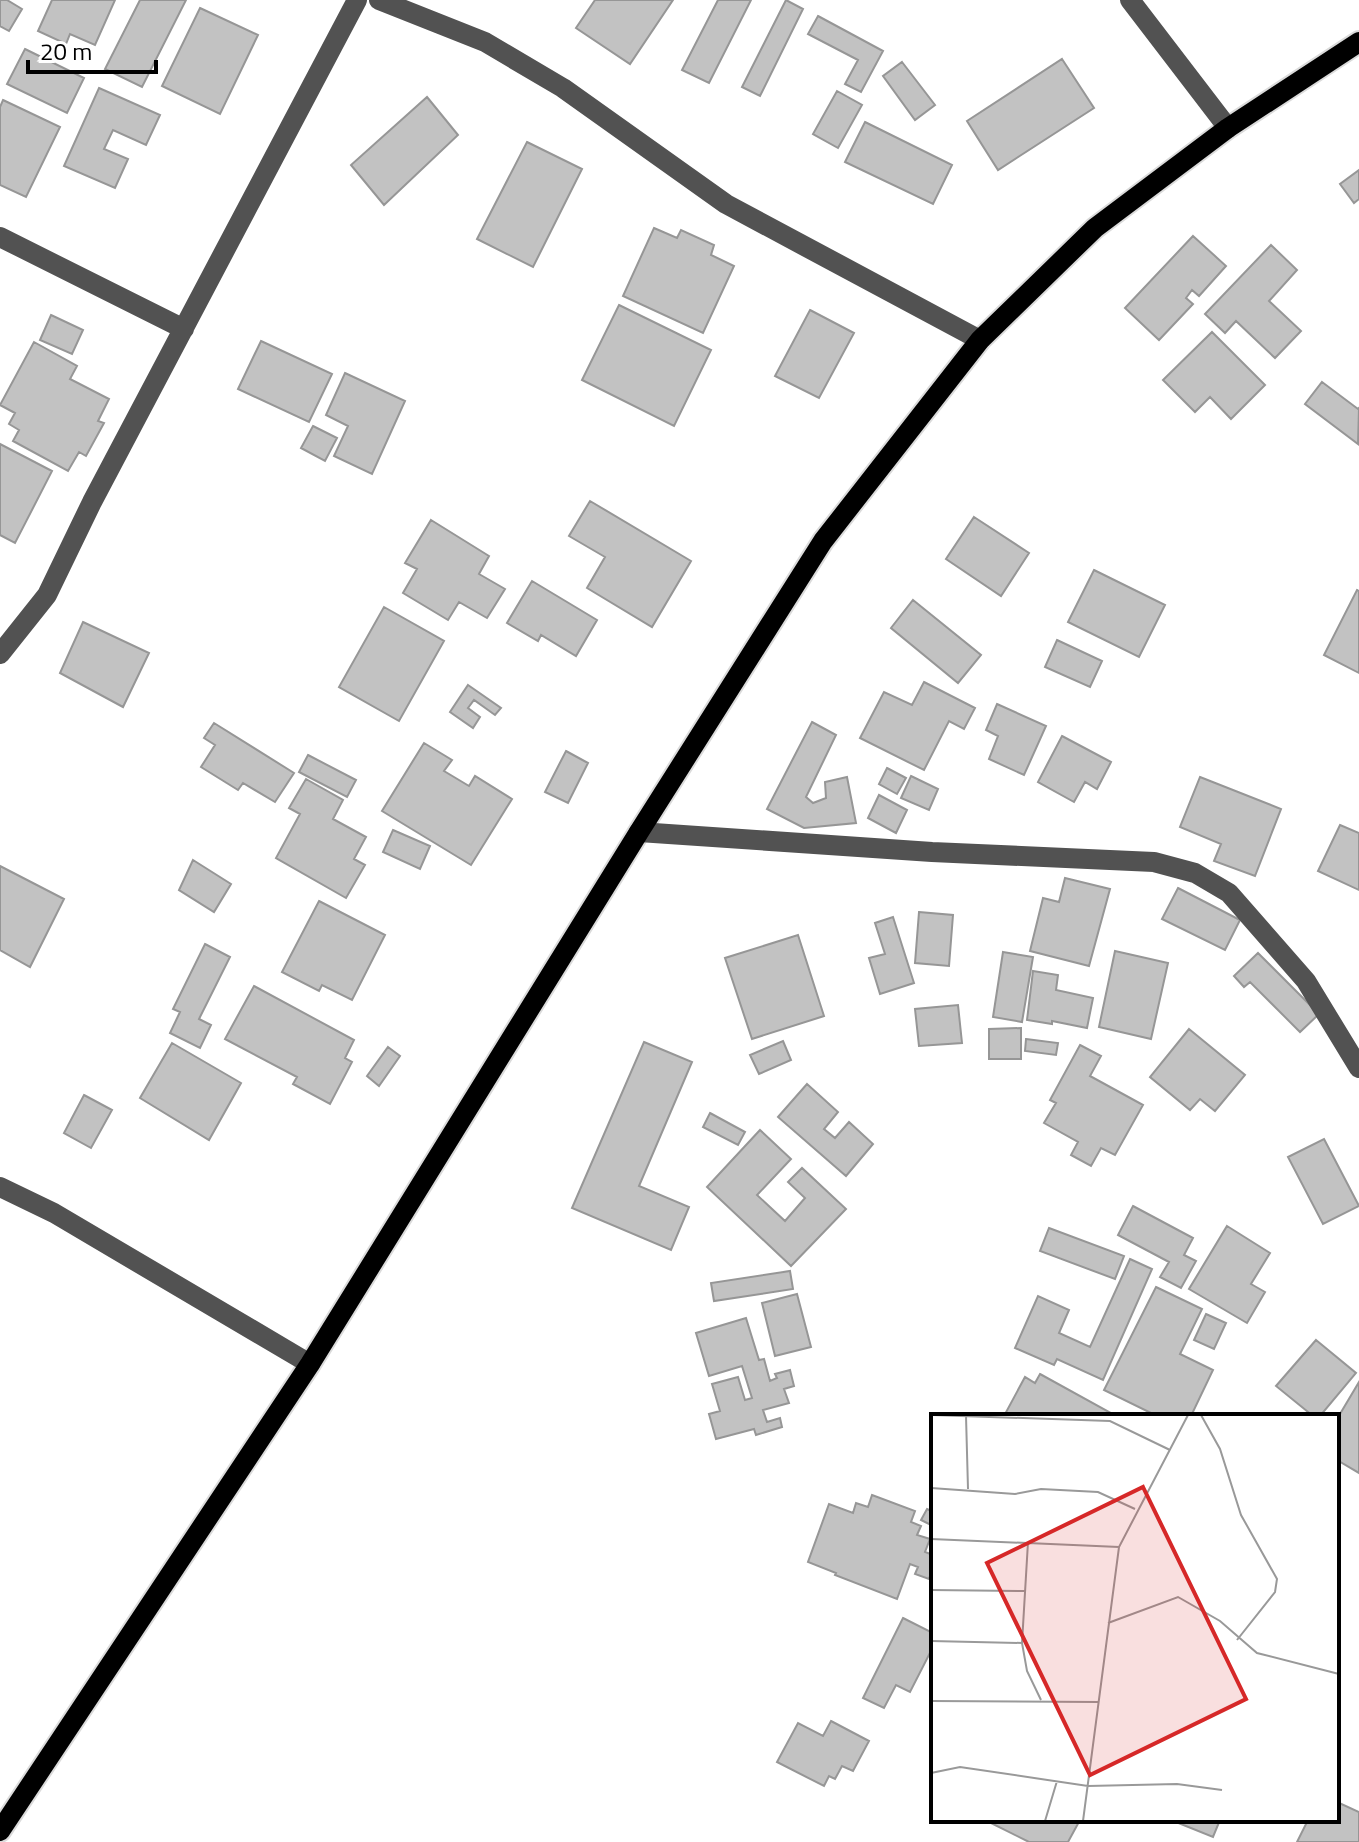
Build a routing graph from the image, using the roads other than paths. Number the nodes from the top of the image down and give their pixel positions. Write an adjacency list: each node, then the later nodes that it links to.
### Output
1 (357, 0): 7 (street)
2 (379, 0): 8 (street)
3 (1130, 0): 5 (street)
4 (1359, 42): 5 (main road)
5 (1228, 128): 8 (main road)
6 (0, 237): 7 (street)
7 (184, 329): 9 (street)
8 (980, 340): 10 (main road)
9 (0, 654)
10 (639, 832): 11 (street); 13 (main road)
11 (1359, 1068)
12 (0, 1187): 13 (street)
13 (310, 1364): 14 (main road)
14 (0, 1831)

